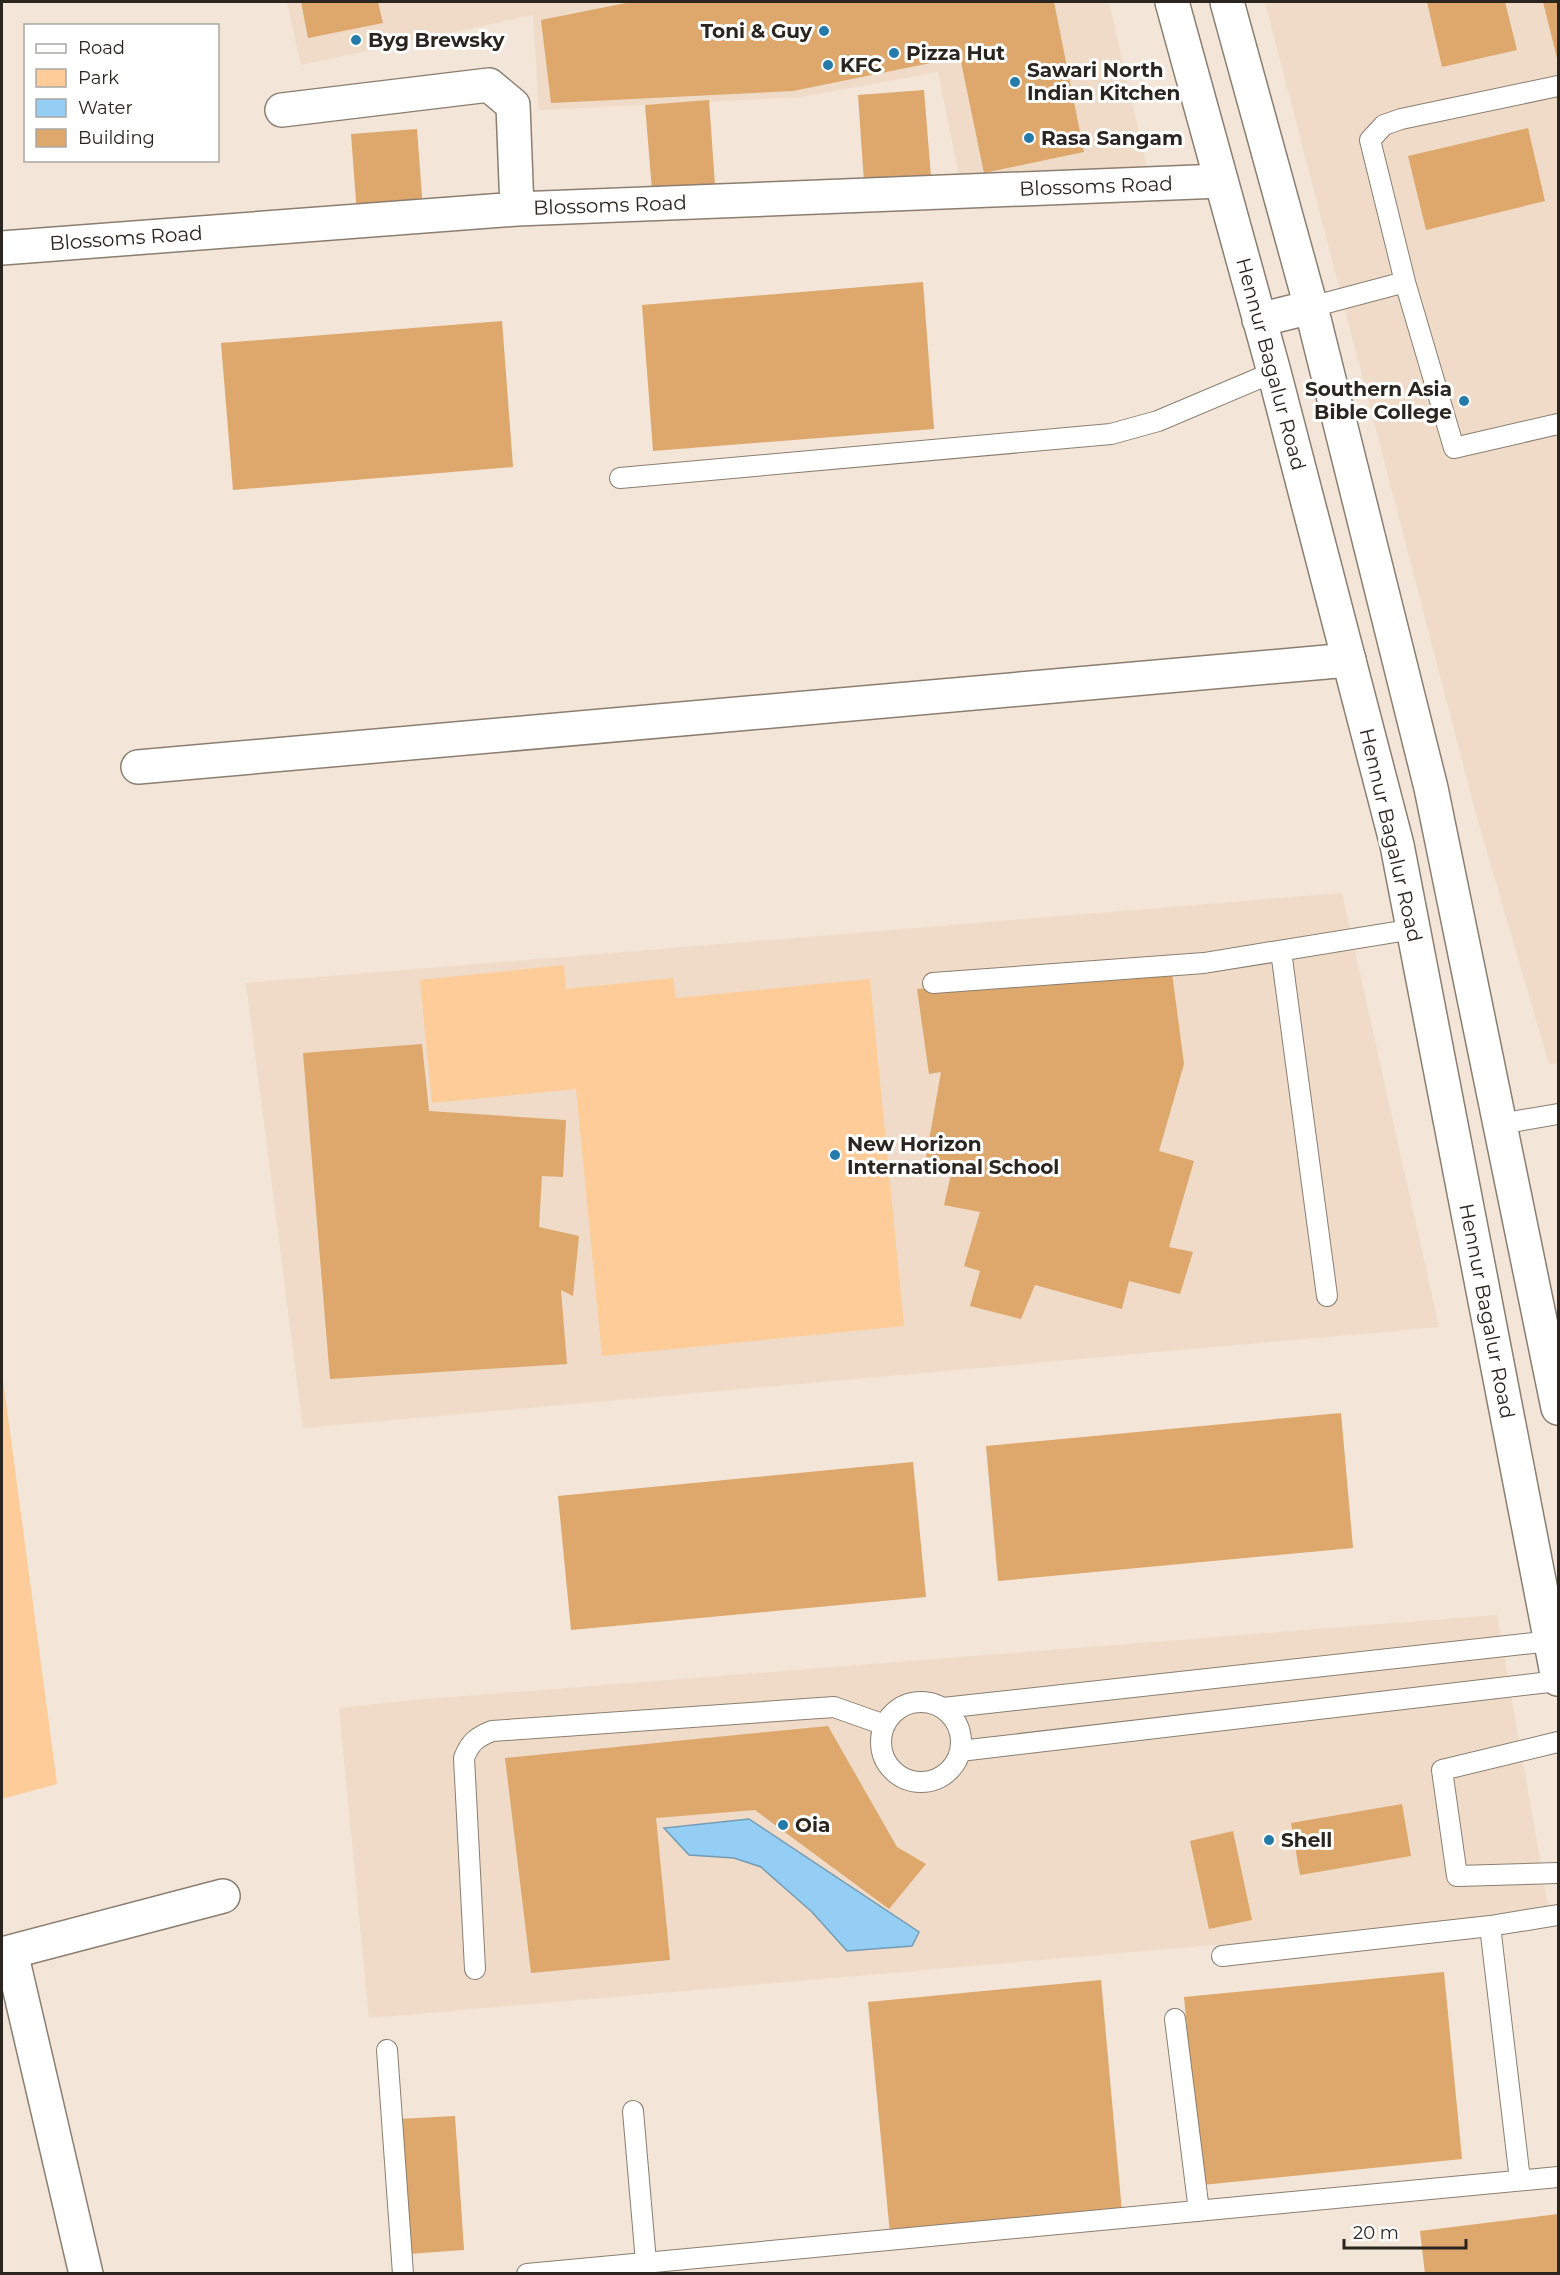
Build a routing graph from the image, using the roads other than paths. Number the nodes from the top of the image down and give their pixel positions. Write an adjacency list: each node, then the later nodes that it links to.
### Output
1 (1172, 2): 5 (street, Hennur Bagalur Road)
2 (1227, 2): 9 (street)
3 (1558, 86): 8 (lane)
4 (282, 110): 6 (street)
5 (1221, 181): 6 (street, Blossoms Road); 10 (street, Hennur Bagalur Road)
6 (517, 209): 7 (street, Blossoms Road)
7 (2, 248)
8 (1406, 282): 9 (lane); 12 (lane)
9 (1311, 307): 10 (street); 20 (street)
10 (1259, 320): 11 (street, Hennur Bagalur Road)
11 (1274, 372): 13 (lane); 14 (street, Hennur Bagalur Road)
12 (1558, 424)
13 (620, 478)
14 (1349, 660): 15 (street); 16 (street, Hennur Bagalur Road)
15 (138, 767)
16 (1414, 929): 17 (lane); 23 (street, Hennur Bagalur Road)
17 (1281, 951): 18 (lane); 21 (lane)
18 (933, 983)
19 (1558, 1114): 20 (lane)
20 (1500, 1124): 22 (street)
21 (1327, 1296)
22 (1558, 1408)
23 (1551, 1641): 24 (street, Hennur Bagalur Road); 25 (lane)
24 (1558, 1681): 28 (lane)
25 (943, 1708): 26 (lane); 28 (lane)
26 (885, 1725): 28 (lane); 35 (lane)
27 (1558, 1742): 29 (lane)
28 (960, 1751)
29 (1558, 1873)
30 (223, 1896): 33 (street)
31 (1558, 1915): 32 (lane)
32 (1490, 1926): 34 (lane); 40 (lane)
33 (6, 1953): 43 (street)
34 (1222, 1956)
35 (475, 1969)
36 (1176, 2019): 41 (lane)
37 (387, 2050): 44 (lane)
38 (633, 2110): 42 (lane)
39 (1558, 2177): 40 (lane)
40 (1520, 2181): 41 (lane)
41 (1199, 2211): 42 (lane)
42 (646, 2262): 45 (lane)
43 (86, 2274)
44 (403, 2274)
45 (527, 2274)

